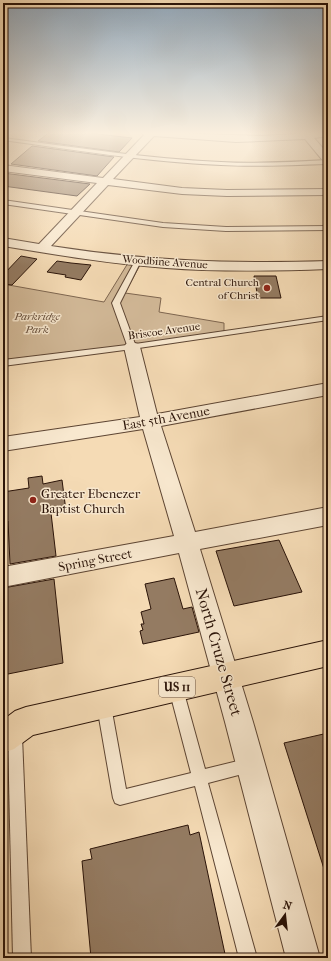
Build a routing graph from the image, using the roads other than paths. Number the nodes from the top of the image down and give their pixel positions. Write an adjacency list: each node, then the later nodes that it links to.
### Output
1 (67, 177): 3 (street)
2 (110, 177): 3 (street)
3 (105, 182): 4 (street); 6 (street)
4 (328, 192)
5 (3, 202): 6 (lane)
6 (74, 213): 7 (lane); 9 (street)
7 (328, 228)
8 (3, 242): 9 (street, Woodbine Avenue)
9 (42, 248): 10 (street, Woodbine Avenue)
10 (138, 261): 11 (street, Woodbine Avenue); 13 (lane)
11 (328, 265)
12 (328, 318): 13 (lane, Briscoe Avenue)
13 (132, 347): 14 (lane, Briscoe Avenue); 16 (street, North Cruze Street)
14 (3, 363)
15 (328, 389): 16 (street, East 5th Avenue)
16 (150, 422): 17 (street, East 5th Avenue); 19 (street, North Cruze Street)
17 (3, 444)
18 (328, 516): 19 (street, Spring Street)
19 (187, 542): 20 (street, Spring Street); 22 (street, North Cruze Street)
20 (3, 577)
21 (328, 653): 22 (main road, US 11)
22 (226, 676): 23 (main road, US 11); 26 (street, North Cruze Street)
23 (176, 687): 24 (main road, US 11); 27 (lane)
24 (103, 704): 25 (main road, US 11); 27 (lane)
25 (12, 727): 28 (lane)
26 (250, 765): 27 (lane); 30 (street, North Cruze Street)
27 (200, 777): 29 (lane)
28 (22, 958)
29 (248, 958)
30 (303, 958)

